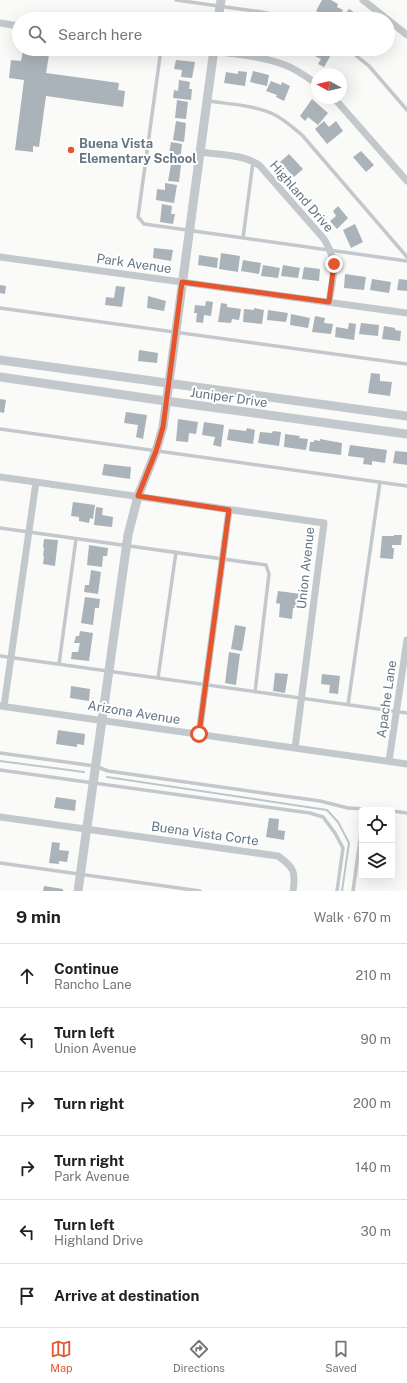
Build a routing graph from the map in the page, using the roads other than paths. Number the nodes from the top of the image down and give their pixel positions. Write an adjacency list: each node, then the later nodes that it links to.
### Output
1 (176, 0): 3 (lane)
2 (363, 0): 5 (street)
3 (220, 3): 4 (lane)
4 (262, 12)
5 (378, 12)
6 (0, 23): 7 (street)
7 (12, 25)
8 (395, 25): 9 (street)
9 (407, 35)
10 (160, 56): 21 (lane)
11 (212, 56): 15 (street)
12 (249, 56): 14 (street)
13 (356, 56): 17 (lane)
14 (311, 79)
15 (207, 101): 18 (street); 25 (lane)
16 (339, 104): 20 (street)
17 (407, 110)
18 (200, 152): 19 (street, Highland Drive); 21 (street)
19 (253, 161): 22 (lane); 23 (street, Highland Drive)
20 (407, 181)
21 (189, 230): 22 (lane); 27 (street)
22 (243, 238): 23 (lane)
23 (331, 250): 26 (lane); 28 (street, Highland Drive)
24 (0, 257): 27 (street, Park Avenue)
25 (407, 257)
26 (407, 261)
27 (182, 282): 28 (street, Park Avenue); 31 (street)
28 (329, 302): 30 (street, Park Avenue)
29 (0, 308): 31 (lane)
30 (407, 313)
31 (176, 332): 33 (lane); 35 (street)
32 (0, 360): 35 (street, Juniper Drive)
33 (407, 364)
34 (0, 377): 36 (street, Juniper Drive)
35 (169, 383): 36 (street); 37 (street, Juniper Drive)
36 (166, 401): 40 (street, Juniper Drive); 42 (street)
37 (382, 412): 38 (street, Juniper Drive); 40 (street)
38 (407, 416)
39 (0, 429): 42 (lane)
40 (379, 430): 41 (street, Juniper Drive)
41 (407, 434)
42 (156, 451): 45 (lane); 47 (street)
43 (0, 478): 44 (street, Union Avenue)
44 (36, 482): 47 (street, Union Avenue); 50 (street)
45 (380, 482): 46 (lane); 64 (lane)
46 (407, 486)
47 (138, 496): 48 (street, Union Avenue); 52 (street)
48 (229, 510): 54 (street); 63 (street, Union Avenue)
49 (0, 528): 50 (lane)
50 (29, 533): 51 (lane); 57 (street)
51 (76, 539): 52 (lane); 58 (lane)
52 (127, 546): 53 (lane); 59 (street)
53 (176, 552): 54 (lane); 60 (lane)
54 (223, 558): 61 (street); 62 (lane)
55 (407, 640): 66 (street, Apache Lane)
56 (0, 656): 57 (lane)
57 (11, 657): 58 (lane); 65 (street)
58 (59, 664): 59 (lane)
59 (109, 671): 60 (lane); 68 (street)
60 (158, 678): 61 (lane)
61 (205, 685): 62 (lane); 69 (street)
62 (255, 692): 63 (lane)
63 (302, 698): 64 (lane); 70 (street, Union Avenue)
64 (348, 705): 66 (lane)
65 (2, 706): 68 (street, Arizona Avenue)
66 (397, 712): 67 (lane); 72 (street, Apache Lane)
67 (407, 713)
68 (102, 719): 69 (street, Arizona Avenue); 74 (street)
69 (199, 734): 70 (street, Arizona Avenue)
70 (295, 748): 72 (street, Arizona Avenue)
71 (0, 753): 74 (lane)
72 (389, 761): 73 (street, Arizona Avenue)
73 (407, 764)
74 (95, 766): 76 (street); 77 (lane)
75 (0, 770): 76 (lane)
76 (93, 783): 81 (street); 88 (lane)
77 (359, 809)
78 (395, 811): 79 (lane)
79 (407, 813)
80 (0, 817): 81 (street, Buena Vista Corte)
81 (87, 829): 84 (street); 87 (street, Buena Vista Corte)
82 (360, 843): 89 (lane)
83 (0, 863): 84 (lane)
84 (80, 874): 85 (street); 86 (lane)
85 (78, 891)
86 (200, 891)
87 (293, 891)
88 (337, 891)
89 (353, 891)

